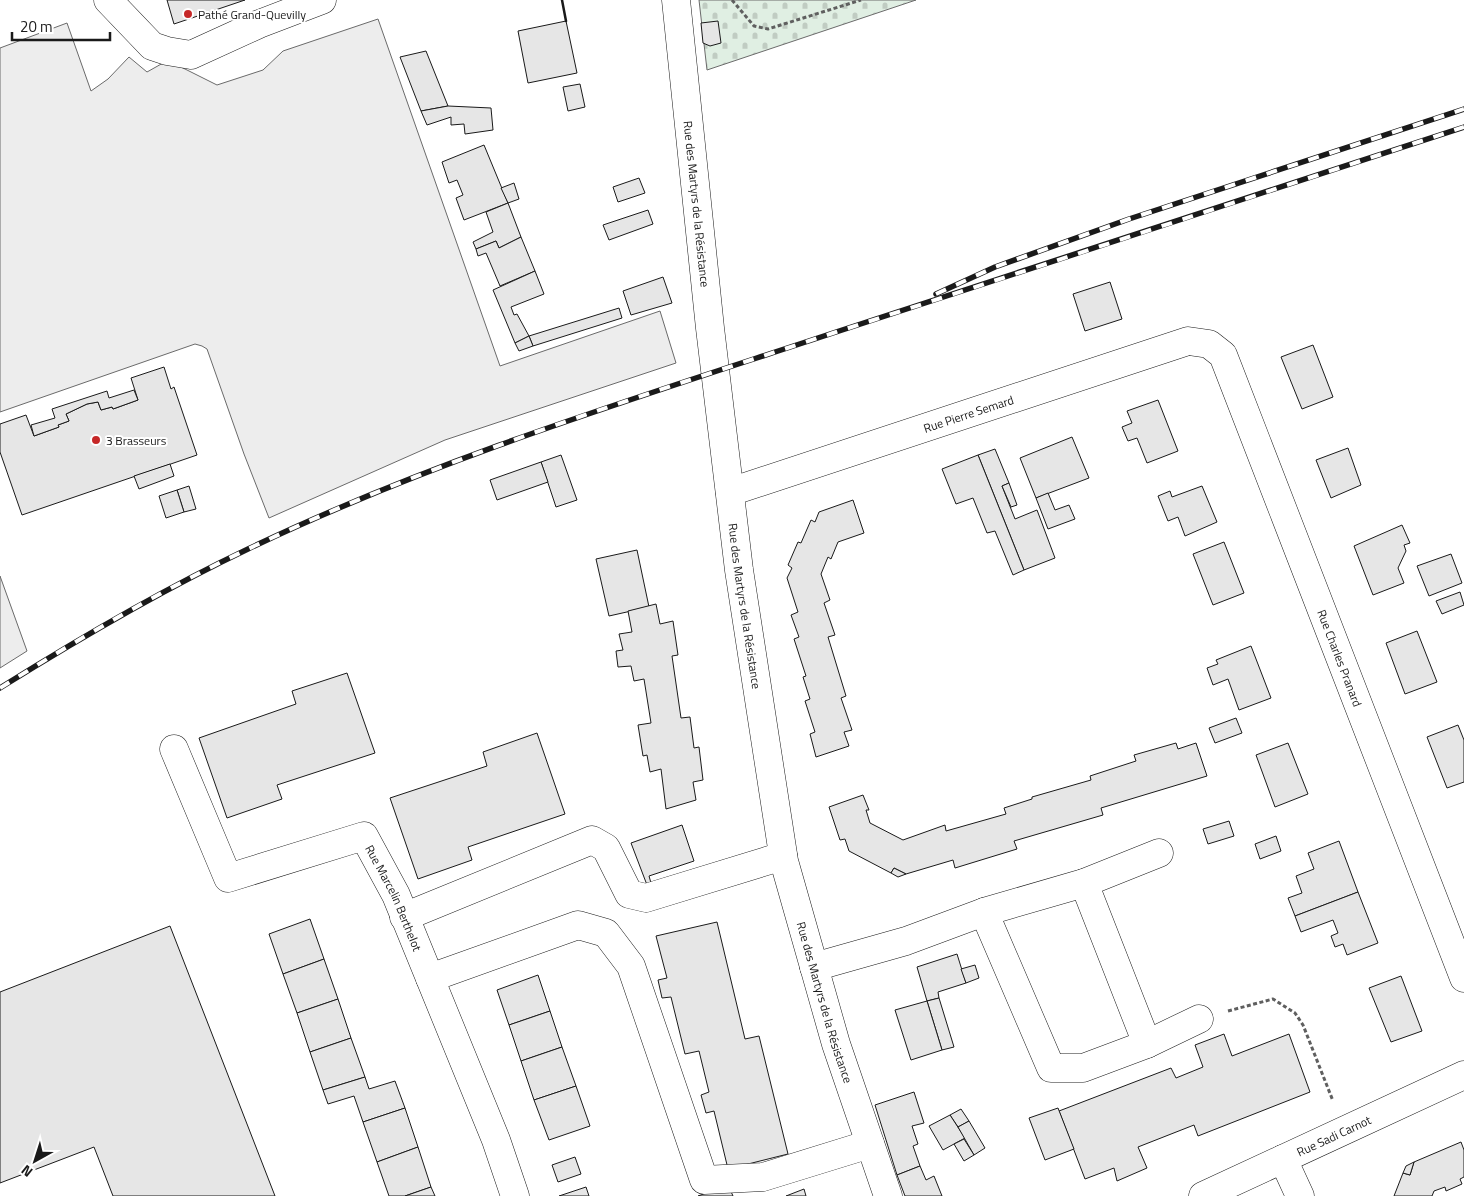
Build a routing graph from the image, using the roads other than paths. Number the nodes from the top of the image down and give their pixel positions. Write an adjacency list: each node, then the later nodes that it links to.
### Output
1 (108, 0): 2 (street)
2 (322, 0)
3 (676, 0): 5 (street, Rue des Martyrs de la Résistance)
4 (1208, 344): 5 (street, Rue Pierre Semard); 14 (street, Rue Charles Pranard)
5 (730, 492): 8 (street, Rue des Martyrs de la Résistance)
6 (174, 749): 11 (street, Rue Marcelin Berthelot)
7 (1159, 854): 9 (street)
8 (783, 856): 11 (street); 12 (street, Rue des Martyrs de la Résistance)
9 (1084, 883): 10 (street); 16 (street)
10 (984, 912): 12 (street); 16 (street)
11 (404, 917): 13 (street, Rue Marcelin Berthelot)
12 (814, 967): 18 (street, Rue des Martyrs de la Résistance)
13 (430, 978): 18 (street); 20 (street, Rue Marcelin Berthelot)
14 (1464, 978)
15 (1199, 1019): 16 (street)
16 (1147, 1044)
17 (1464, 1074): 19 (street, Rue Sadi Carnot)
18 (870, 1144): 21 (street, Rue des Martyrs de la Résistance)
19 (1283, 1158): 22 (street, Rue Sadi Carnot); 23 (street)
20 (515, 1196)
21 (888, 1196)
22 (1203, 1196)
23 (1300, 1196)

